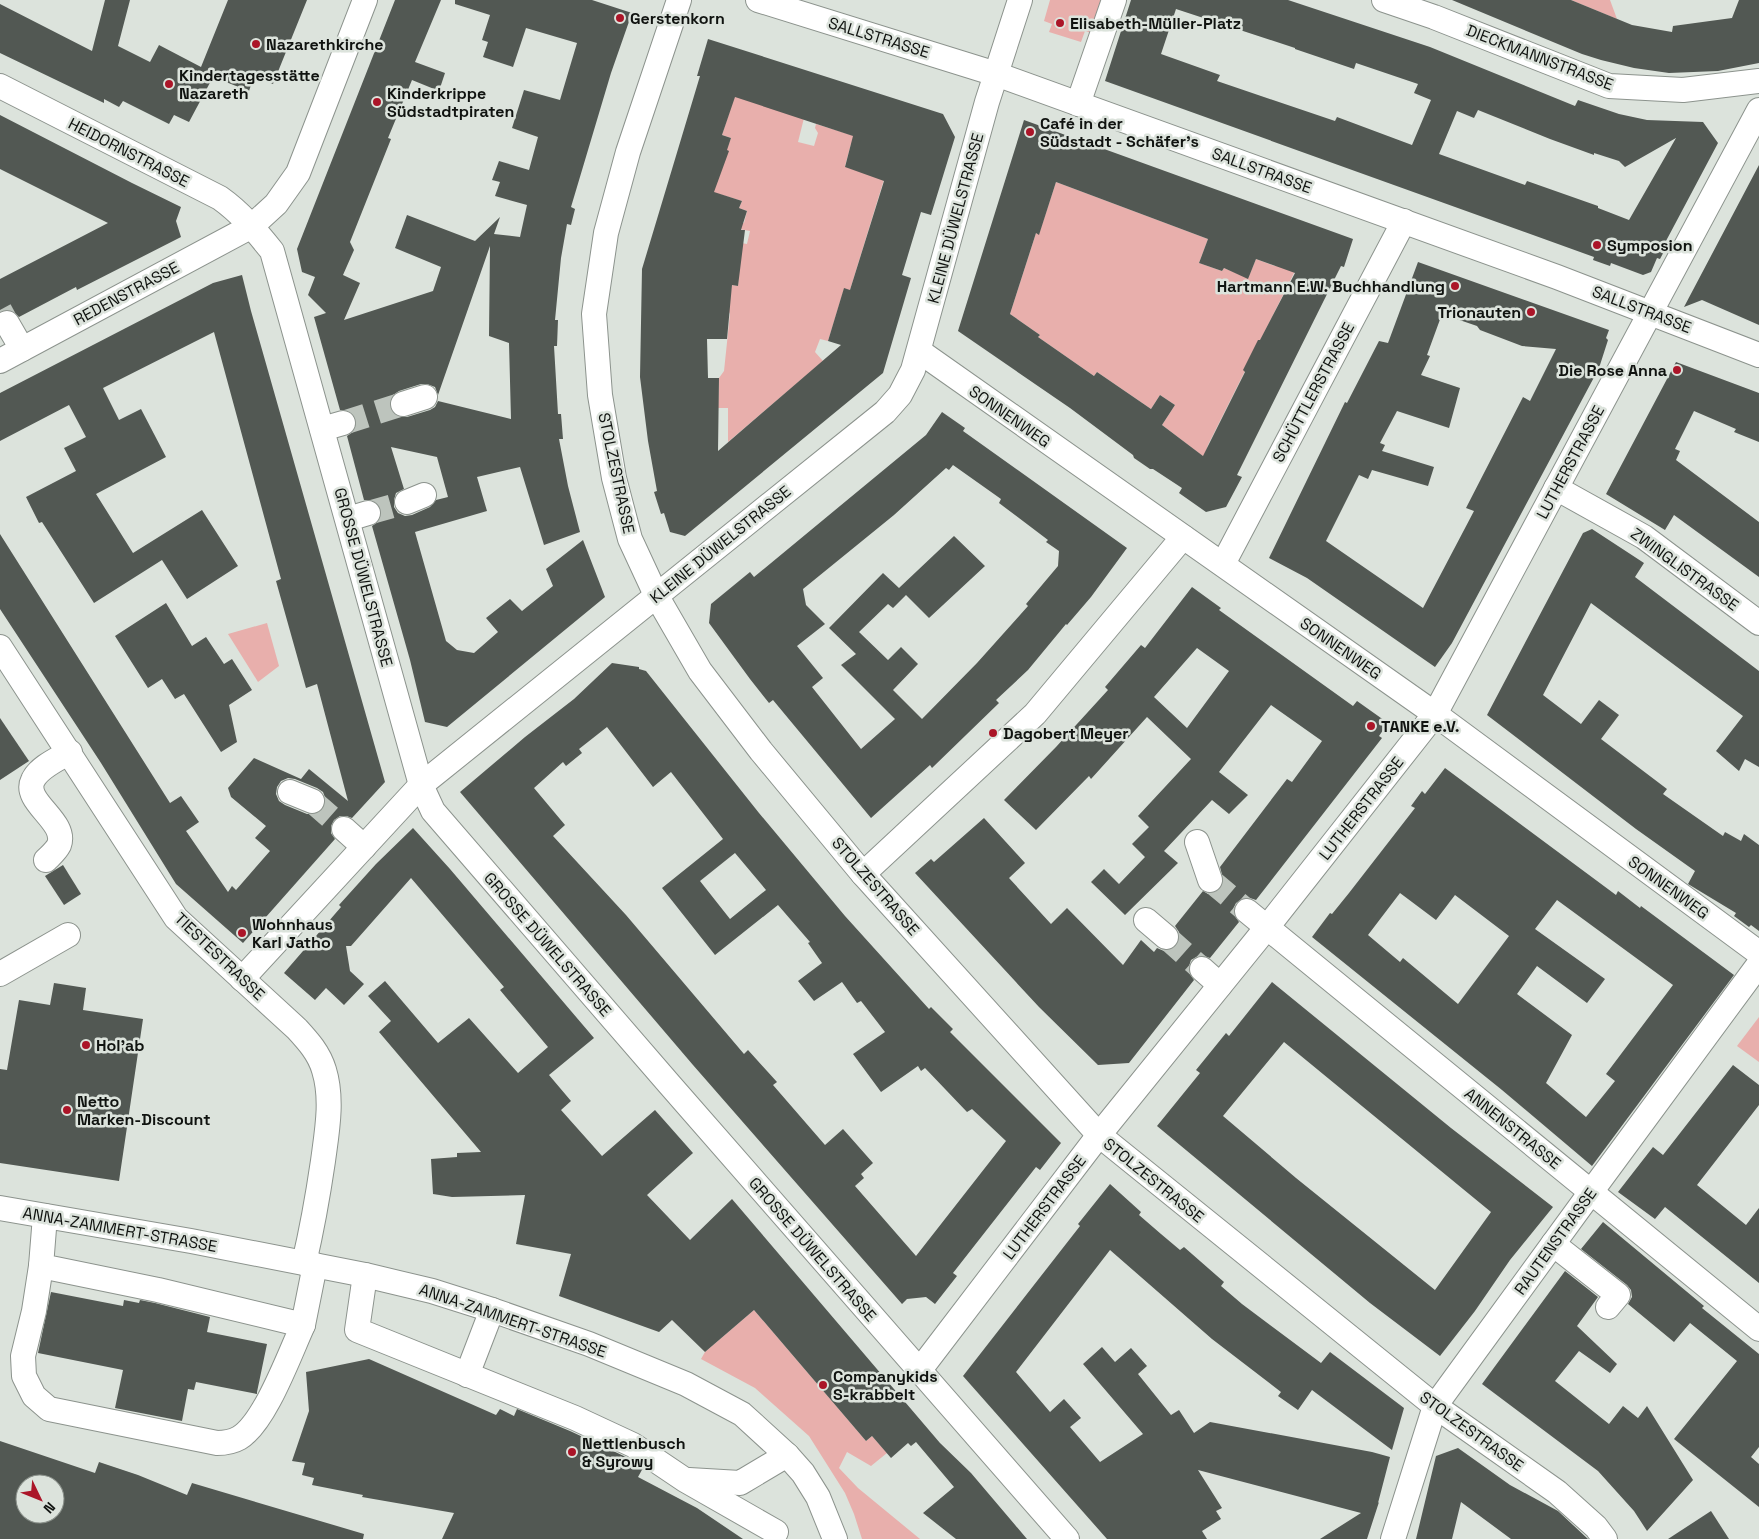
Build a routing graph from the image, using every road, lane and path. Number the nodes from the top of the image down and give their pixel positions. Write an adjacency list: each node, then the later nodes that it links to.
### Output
1 (365, 0): 13 (street, REDENSTRASSE)
2 (680, 0): 25 (street, STOLZESTRASSE)
3 (758, 0): 7 (street, SALLSTRASSE)
4 (1020, 0): 7 (street, KLEINE DÜWELSTRASSE)
5 (1114, 0): 10 (street)
6 (1384, 0): 8 (street, DIECKMANNSTRASSE)
7 (996, 74): 10 (street, SALLSTRASSE); 17 (street, KLEINE DÜWELSTRASSE)
8 (1759, 81)
9 (0, 86): 13 (street, HEIDORNSTRASSE)
10 (1078, 104): 12 (street, SALLSTRASSE)
11 (1759, 110): 14 (street, LUTHERSTRASSE)
12 (1404, 221): 14 (street, SALLSTRASSE); 24 (street, SCHÜTTLERSTRASSE)
13 (252, 226): 16 (street, REDENSTRASSE); 30 (street, GROSSE DÜWELSTRASSE)
14 (1650, 312): 18 (street, SALLSTRASSE); 22 (street, LUTHERSTRASSE)
15 (7, 323): 16 (street)
16 (22, 349): 19 (street, REDENSTRASSE)
17 (918, 351): 23 (street, SONNENWEG); 25 (street, KLEINE DÜWELSTRASSE)
18 (1759, 355)
19 (0, 361)
20 (425, 397): 21 (street)
21 (403, 404)
22 (1556, 488): 26 (street, ZWINGLISTRASSE); 28 (street, LUTHERSTRASSE)
23 (1183, 537): 24 (street, SONNENWEG); 37 (street)
24 (1223, 564): 28 (street, SONNENWEG)
25 (656, 595): 30 (street, KLEINE DÜWELSTRASSE); 37 (street, STOLZESTRASSE)
26 (1759, 623)
27 (0, 647): 29 (street, TIESTESTRASSE)
28 (1435, 714): 41 (street, LUTHERSTRASSE); 44 (street, SONNENWEG)
29 (70, 752): 36 (street); 48 (street, TIESTESTRASSE)
30 (421, 784): 35 (street, KLEINE DÜWELSTRASSE); 62 (street, GROSSE DÜWELSTRASSE)
31 (290, 792): 32 (street)
32 (312, 801)
33 (344, 828): 35 (street)
34 (1197, 842): 38 (street)
35 (364, 846): 48 (street, KLEINE DÜWELSTRASSE)
36 (46, 860)
37 (862, 874): 50 (street, STOLZESTRASSE)
38 (1210, 880)
39 (1248, 911): 41 (street, ANNENSTRASSE)
40 (1146, 920): 43 (street)
41 (1268, 926): 49 (street, LUTHERSTRASSE); 51 (street, ANNENSTRASSE)
42 (68, 935): 47 (street)
43 (1166, 937)
44 (1759, 953)
45 (1759, 964): 51 (street, RAUTENSTRASSE)
46 (1202, 969): 49 (street)
47 (0, 974)
48 (242, 980): 55 (street, TIESTESTRASSE)
49 (1220, 985): 50 (street, LUTHERSTRASSE)
50 (1099, 1135): 62 (street, LUTHERSTRASSE); 64 (street, STOLZESTRASSE)
51 (1591, 1192): 54 (street, RAUTENSTRASSE); 61 (street, ANNENSTRASSE)
52 (0, 1208): 53 (street, ANNA-ZAMMERT-STRASSE)
53 (44, 1216): 55 (street, ANNA-ZAMMERT-STRASSE); 56 (street, TIESTESTRASSE)
54 (1553, 1244): 58 (street); 64 (street, RAUTENSTRASSE)
55 (310, 1264): 57 (street, ANNA-ZAMMERT-STRASSE); 60 (street, TIESTESTRASSE)
56 (41, 1266): 60 (street); 60 (street, TIESTESTRASSE)
57 (365, 1275): 59 (street, ANNA-ZAMMERT-STRASSE); 63 (street)
58 (1608, 1307)
59 (492, 1310): 63 (street); 65 (street, ANNA-ZAMMERT-STRASSE)
60 (303, 1325)
61 (1759, 1329)
62 (919, 1370): 69 (street, GROSSE DÜWELSTRASSE)
63 (468, 1375): 66 (street)
64 (1435, 1406): 70 (street, RAUTENSTRASSE); 71 (street, STOLZESTRASSE)
65 (787, 1455): 66 (street); 68 (street, ANNA-ZAMMERT-STRASSE)
66 (685, 1480): 67 (street)
67 (776, 1532)
68 (836, 1539)
69 (1067, 1539)
70 (1393, 1539)
71 (1605, 1539)

